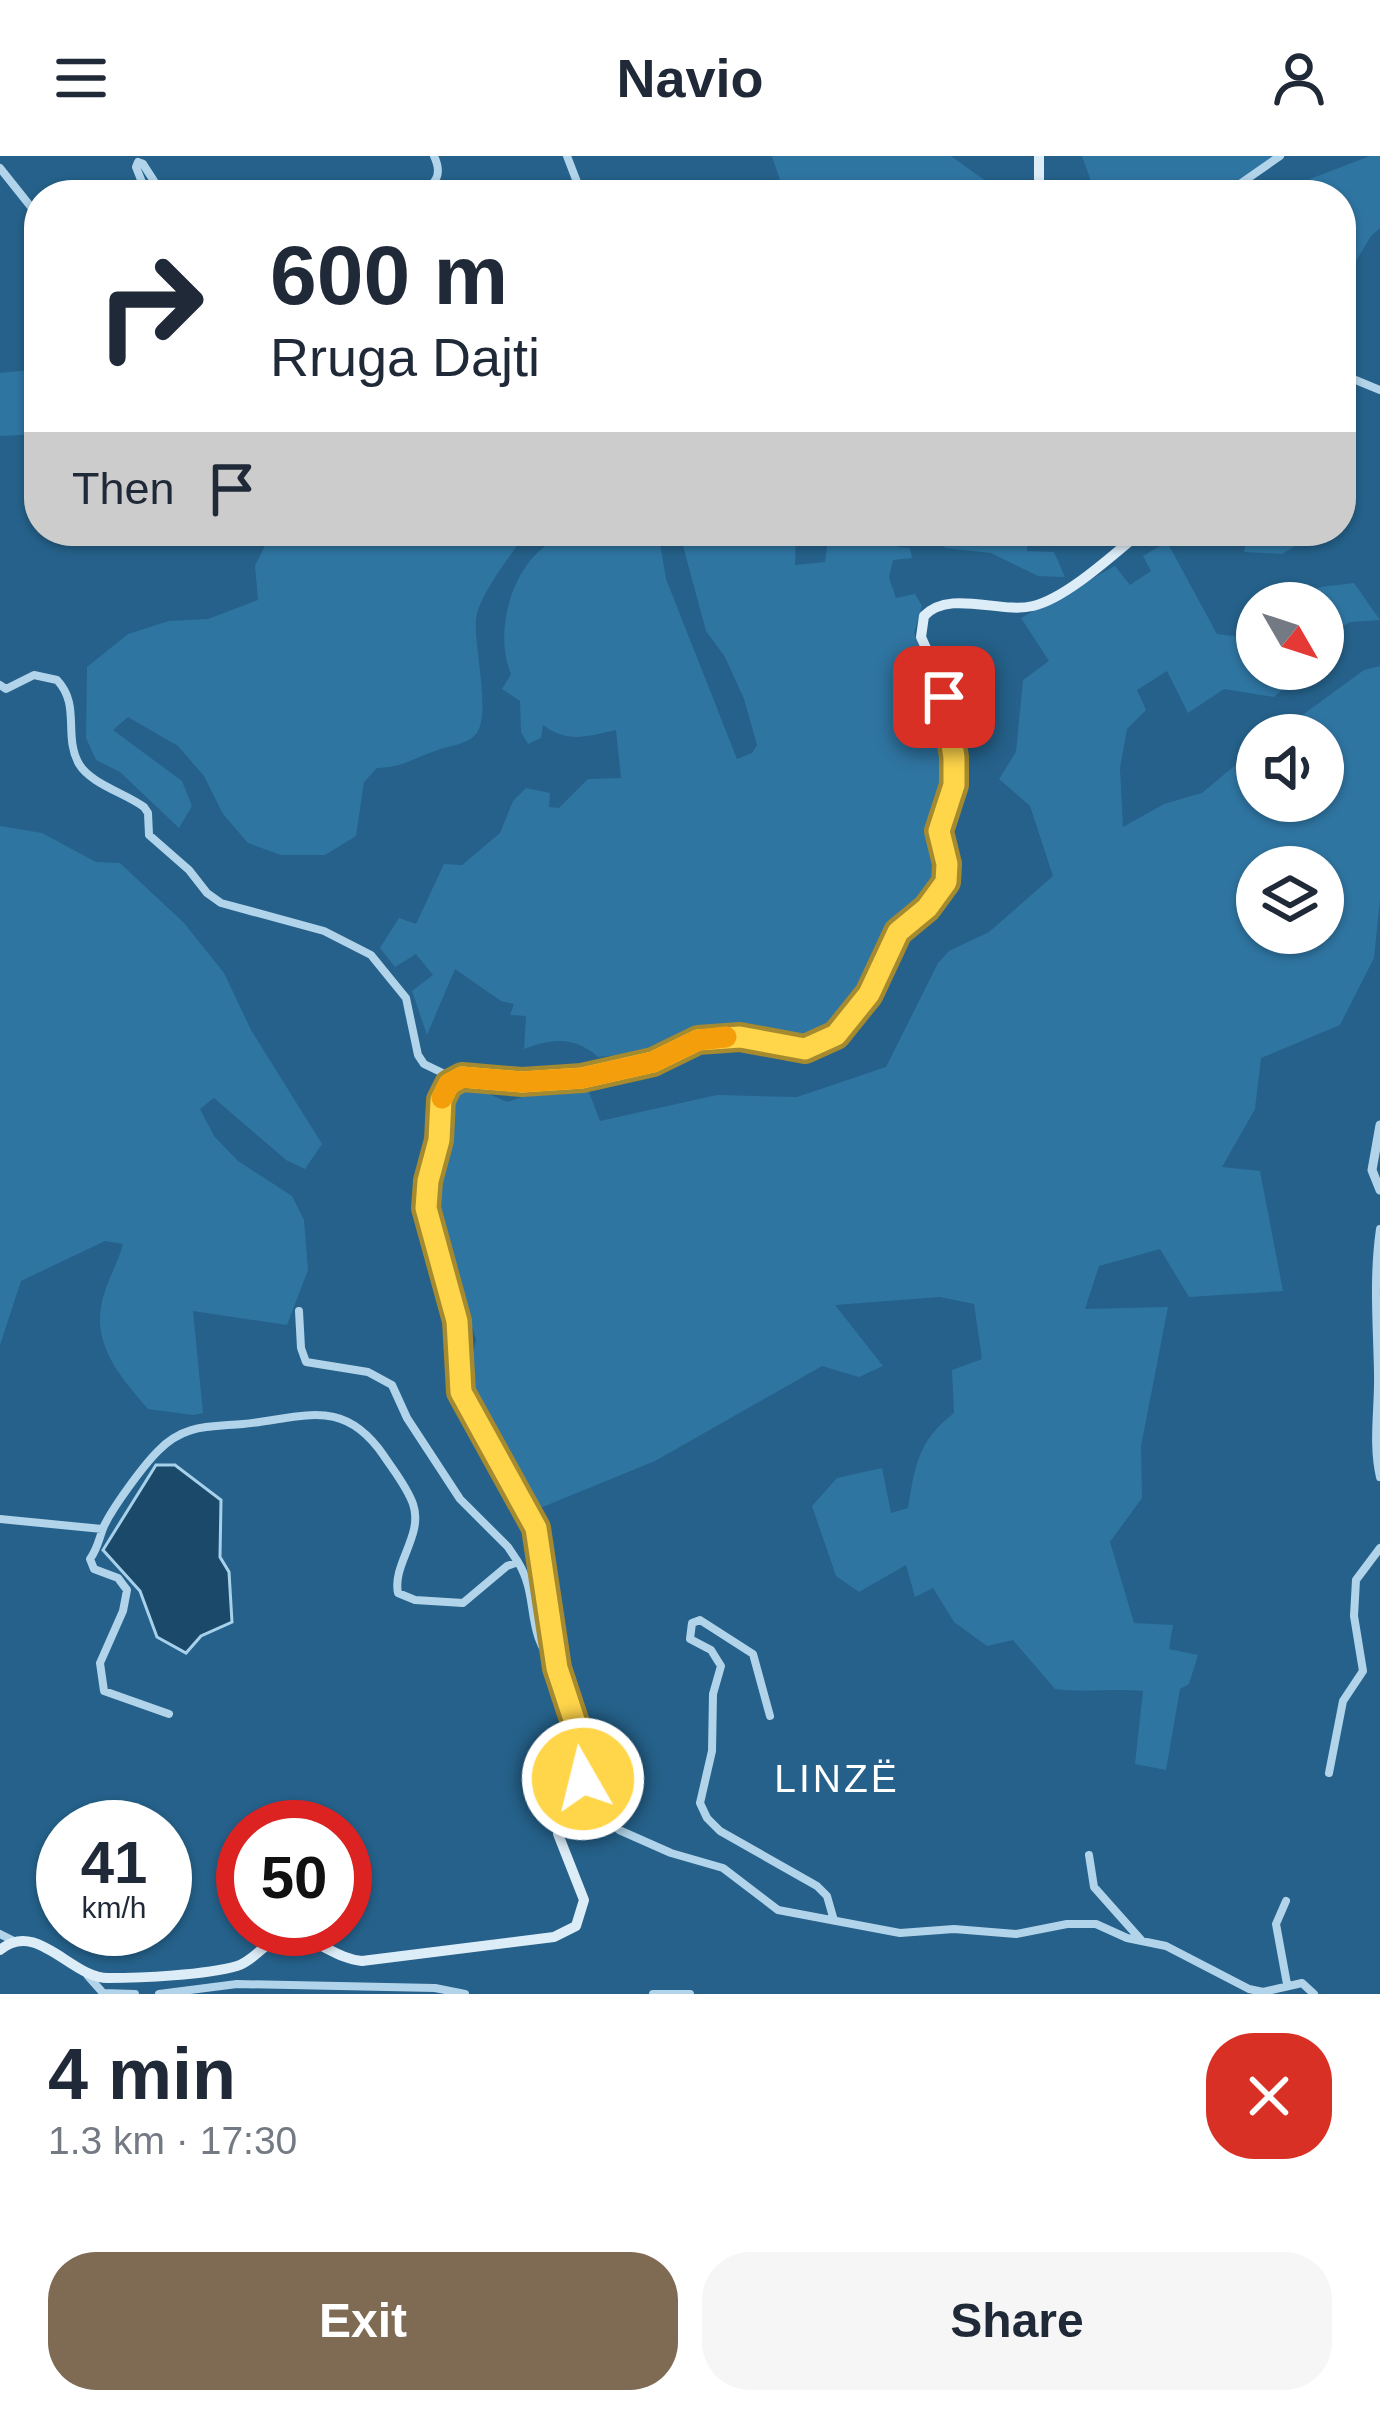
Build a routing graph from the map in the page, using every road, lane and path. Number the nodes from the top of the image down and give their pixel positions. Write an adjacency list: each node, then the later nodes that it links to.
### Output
1 (1280, 156): 5 (street)
2 (0, 167): 6 (street)
3 (141, 180): 4 (street)
4 (153, 180)
5 (1246, 180)
6 (24, 198)
7 (1121, 546): 9 (main road)
8 (0, 685): 9 (street)
9 (455, 1079): 19 (main road)
10 (1380, 1124): 11 (street)
11 (1380, 1190)
12 (1380, 1229): 14 (street)
13 (299, 1311): 18 (street)
14 (1380, 1477)
15 (0, 1519): 16 (street)
16 (102, 1529): 18 (street); 20 (street)
17 (1380, 1548): 22 (street)
18 (518, 1562): 19 (street)
19 (557, 1668): 23 (main road)
20 (170, 1714)
21 (770, 1716): 26 (street)
22 (1329, 1773)
23 (577, 1796): 26 (street); 31 (main road)
24 (1088, 1855): 29 (street)
25 (1286, 1900): 32 (street)
26 (833, 1917): 29 (street)
27 (0, 1934): 28 (street)
28 (17, 1942): 30 (main road); 31 (main road)
29 (1143, 1942): 32 (street)
30 (0, 1950)
31 (87, 1975): 33 (street)
32 (1287, 1984): 38 (street)
33 (135, 1994)
34 (159, 1994): 35 (street)
35 (465, 1994)
36 (653, 1994): 37 (street)
37 (690, 1994)
38 (1314, 1994)

